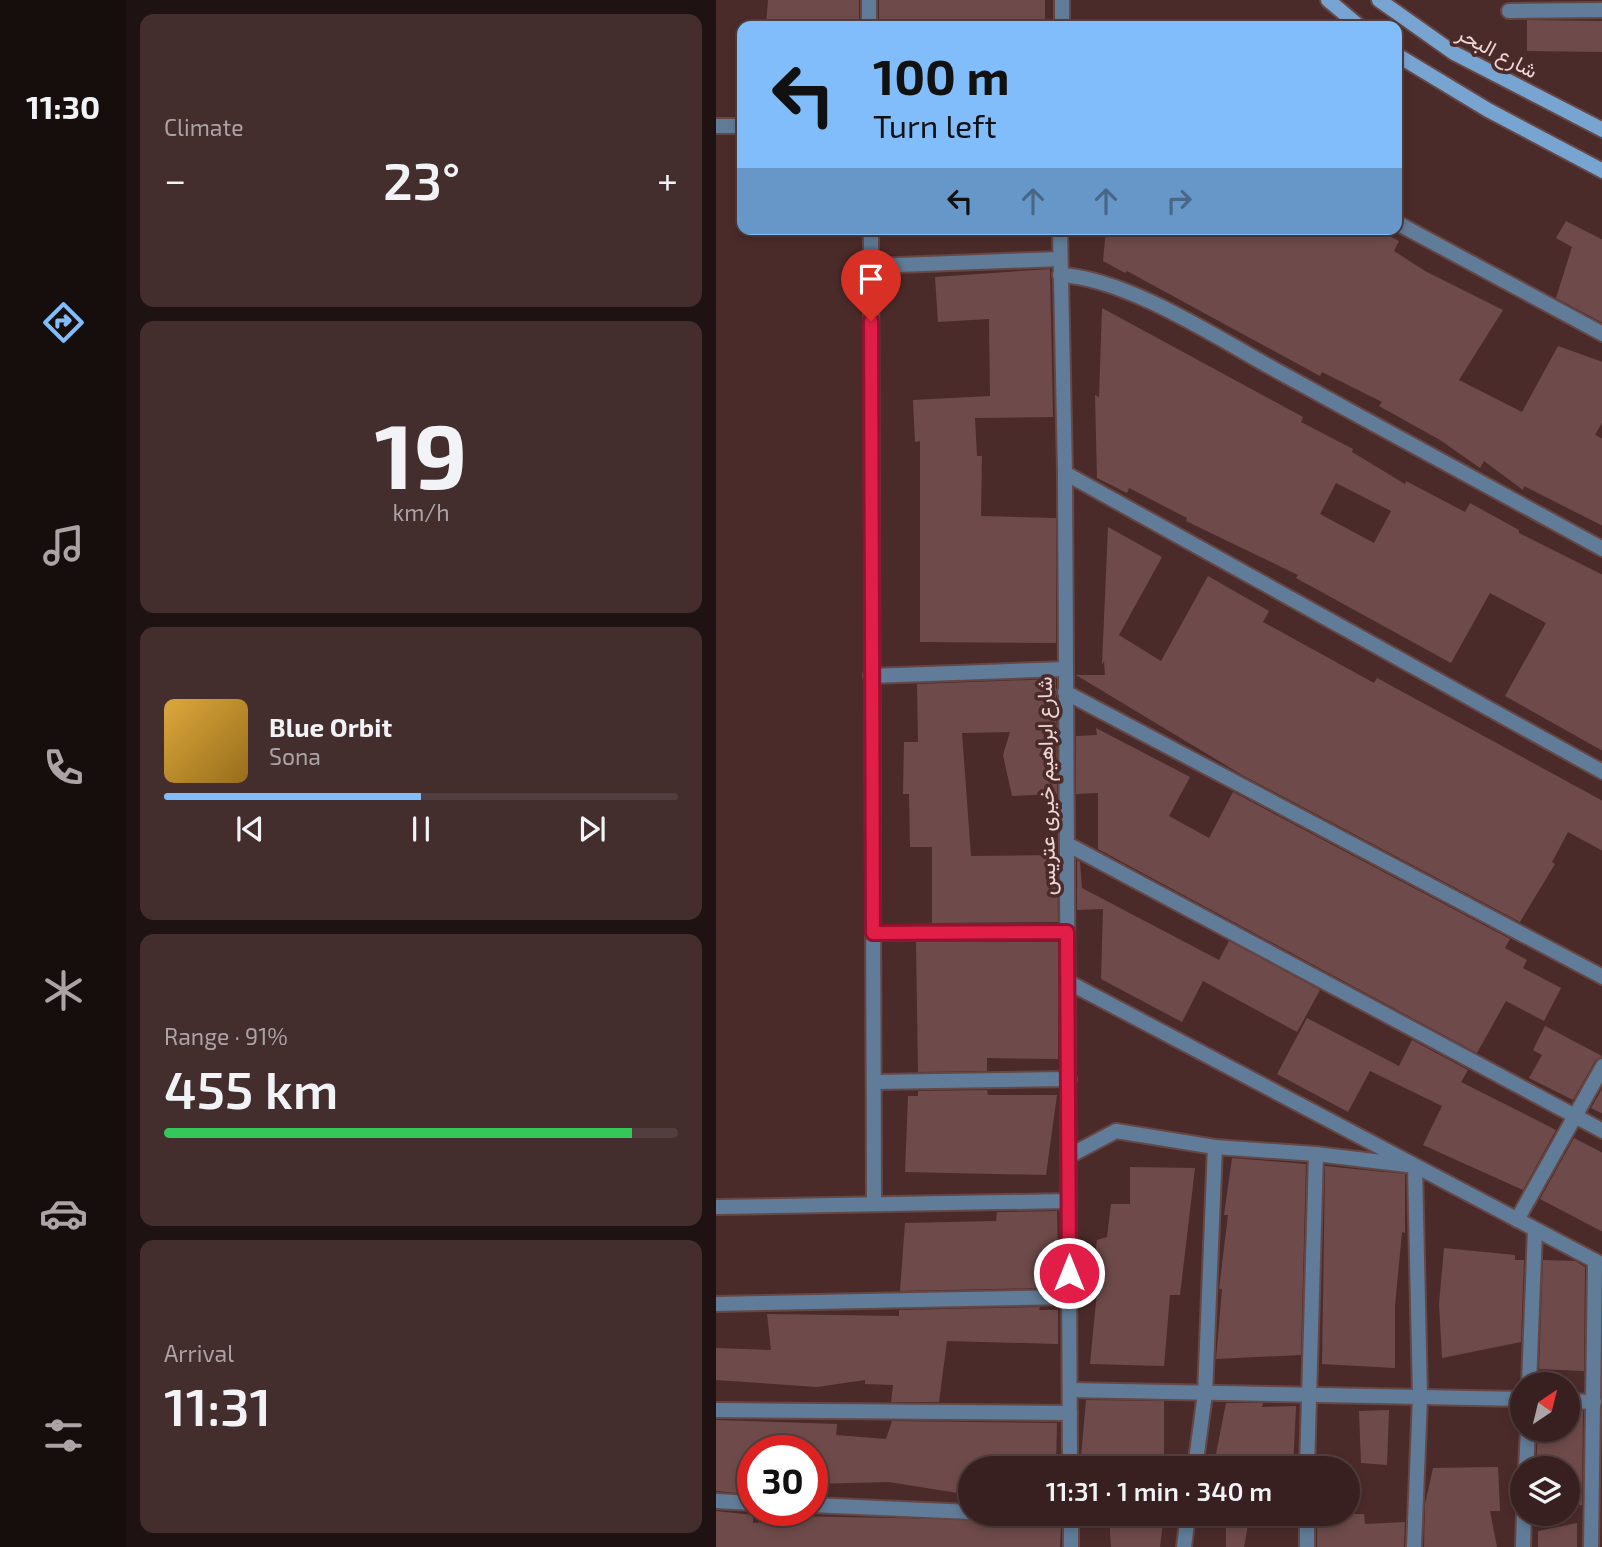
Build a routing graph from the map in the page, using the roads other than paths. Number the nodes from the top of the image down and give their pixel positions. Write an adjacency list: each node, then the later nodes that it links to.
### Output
1 (869, 0): 7 (street)
2 (1061, 0): 8 (street)
3 (1328, 0): 9 (main road)
4 (1379, 0): 13 (main road, شارع البحر)
5 (1602, 10): 6 (street)
6 (1509, 11)
7 (869, 21)
8 (1062, 21)
9 (1353, 21)
10 (1402, 58): 14 (main road)
11 (737, 126): 12 (street)
12 (716, 127)
13 (1602, 130)
14 (1602, 171)
15 (1402, 226): 21 (street)
16 (871, 235): 19 (street)
17 (1060, 235): 18 (street, شارع ابراهيم خيرى عتريس)
18 (1060, 259): 19 (street); 20 (street, شارع ابراهيم خيرى عتريس)
19 (871, 266): 25 (street)
20 (1060, 275): 22 (street, شارع ابراهيم خيرى عتريس); 23 (street)
21 (1602, 334)
22 (1065, 473): 24 (street, شارع ابراهيم خيرى عتريس); 27 (street)
23 (1602, 549)
24 (1065, 669): 25 (street); 26 (street, شارع ابراهيم خيرى عتريس)
25 (871, 676): 30 (street)
26 (1065, 692): 28 (street, شارع ابراهيم خيرى عتريس); 31 (street)
27 (1602, 772)
28 (1067, 844): 29 (street, شارع ابراهيم خيرى عتريس); 36 (street)
29 (1067, 932): 30 (street); 32 (street, شارع ابراهيم خيرى عتريس)
30 (873, 933): 35 (street)
31 (1602, 977)
32 (1068, 982): 34 (street, شارع ابراهيم خيرى عتريس); 41 (street)
33 (1602, 1066): 36 (street)
34 (1069, 1079): 35 (street); 40 (street, شارع ابراهيم خيرى عتريس)
35 (874, 1082): 43 (street)
36 (1575, 1116): 37 (street); 45 (street)
37 (1602, 1131)
38 (1215, 1147): 39 (street); 40 (street); 52 (street)
39 (1316, 1154): 41 (street); 53 (street)
40 (1069, 1156): 42 (street, شارع ابراهيم خيرى عتريس)
41 (1415, 1166): 45 (street); 54 (street)
42 (1069, 1201): 43 (street); 48 (street, شارع ابراهيم خيرى عتريس)
43 (874, 1204): 44 (street)
44 (716, 1207)
45 (1517, 1220): 46 (street)
46 (1535, 1230): 47 (street); 50 (street)
47 (1599, 1263): 57 (street)
48 (1070, 1297): 49 (street); 51 (street, شارع ابراهيم خيرى عتريس)
49 (716, 1304)
50 (1529, 1372)
51 (1070, 1390): 52 (street); 59 (street, شارع ابراهيم خيرى عتريس)
52 (1205, 1394): 53 (street); 61 (street)
53 (1308, 1395): 54 (street); 62 (street)
54 (1420, 1397): 55 (street); 74 (street)
55 (1510, 1399)
56 (1580, 1401): 57 (street)
57 (1594, 1402): 76 (street)
58 (716, 1410): 59 (street)
59 (1070, 1413): 60 (street, شارع ابراهيم خيرى عتريس)
60 (1070, 1456)
61 (1196, 1456)
62 (1308, 1456)
63 (716, 1501): 64 (street)
64 (737, 1502)
65 (828, 1506): 66 (street)
66 (958, 1511)
67 (1071, 1526): 71 (street)
68 (1187, 1526): 72 (street)
69 (1308, 1526): 73 (street)
70 (1524, 1526): 75 (street)
71 (1071, 1547)
72 (1184, 1547)
73 (1308, 1547)
74 (1414, 1547)
75 (1523, 1547)
76 (1591, 1547)

